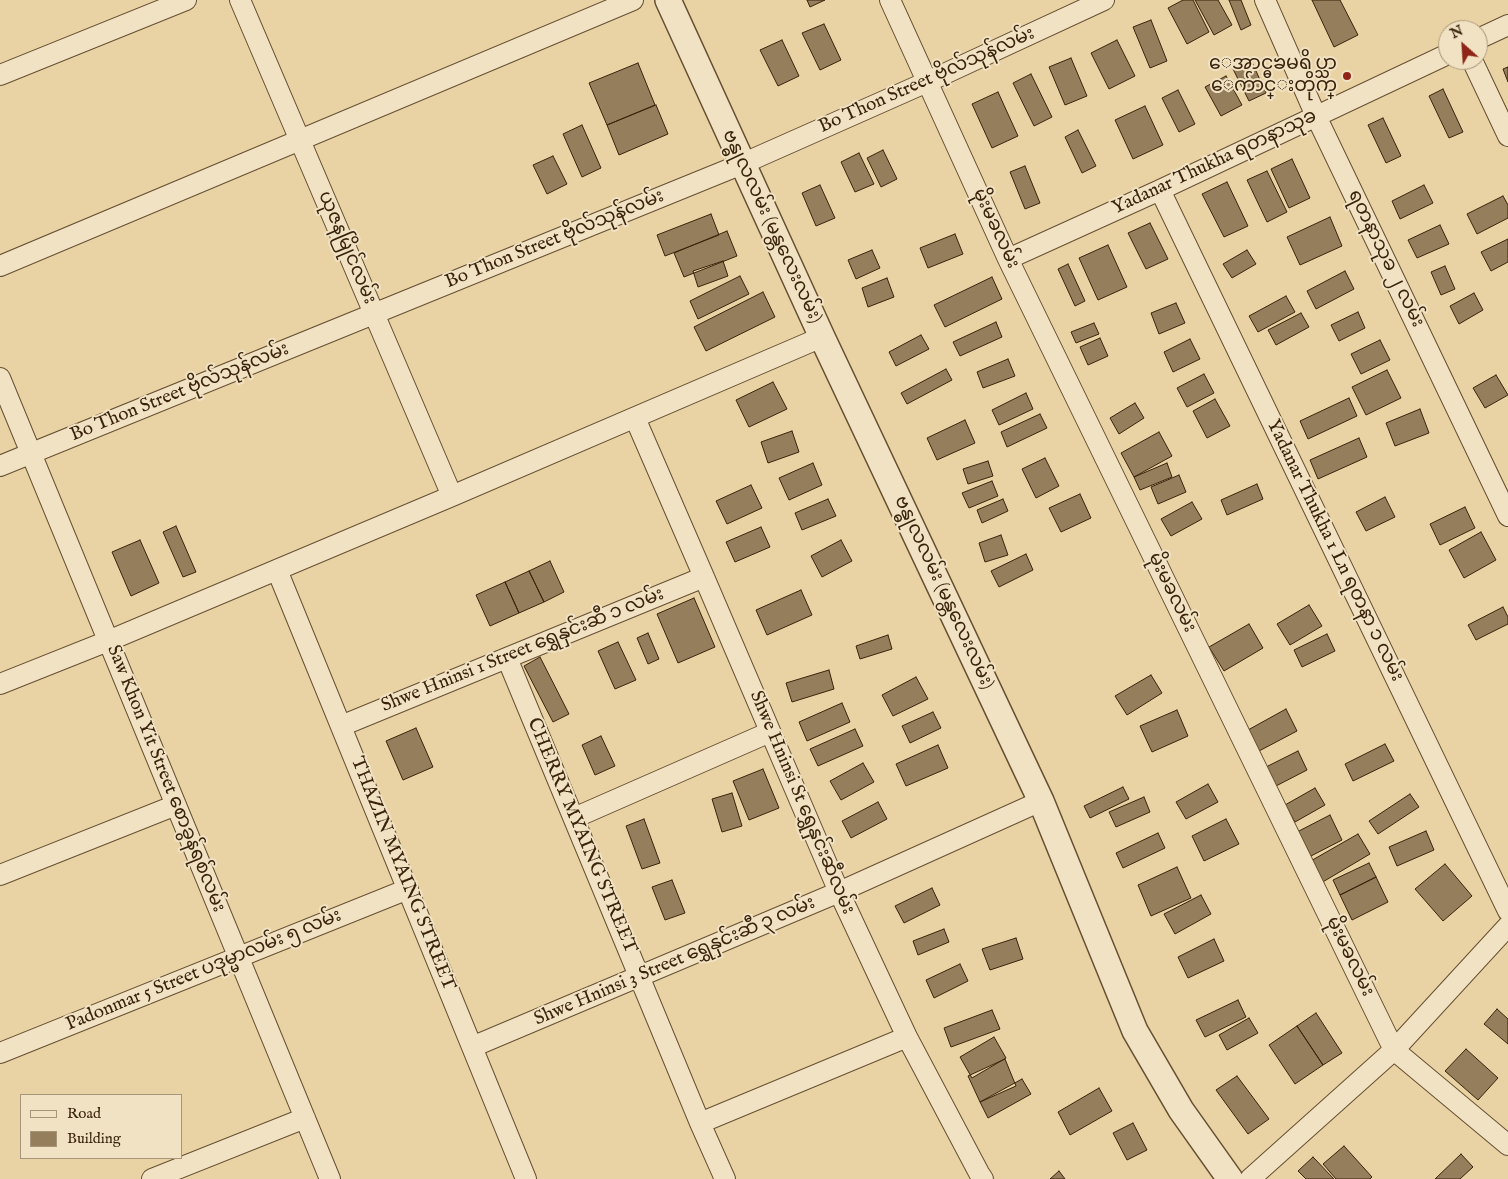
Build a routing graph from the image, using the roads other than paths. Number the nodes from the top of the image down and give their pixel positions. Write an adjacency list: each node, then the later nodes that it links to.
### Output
1 (186, 0): 12 (street)
2 (240, 0): 16 (street, ယုဇနမြိုင်လမ်း)
3 (633, 0): 16 (street)
4 (668, 0): 17 (street, ဗန္ဓုလလမ်း (မန္တလေးလမ်း))
5 (890, 0): 13 (street, မိုးမခလမ်း)
6 (1104, 0): 13 (street, Bo Thon Street ဗိုလ်သုန်လမ်း)
7 (1265, 0): 14 (street, ရတနာသုခ ၂ လမ်း)
8 (1508, 26): 9 (street)
9 (1488, 35)
10 (1438, 59): 14 (street, Yadanar Thukha ရတနာသုခ)
11 (1477, 70): 15 (street)
12 (0, 75)
13 (927, 82): 17 (street, Bo Thon Street ဗိုလ်သုန်လမ်း); 19 (street, မိုးမခလမ်း)
14 (1316, 116): 18 (street, Yadanar Thukha ရတနာသုခ); 28 (street, ရတနာသုခ ၂ လမ်း)
15 (1508, 136)
16 (300, 140): 20 (street); 21 (street, ယုဇနမြိုင်လမ်း)
17 (742, 164): 21 (street, Bo Thon Street ဗိုလ်သုန်လမ်း); 22 (street, ဗန္ဓုလလမ်း (မန္တလေးလမ်း))
18 (1160, 190): 19 (street, Yadanar Thukha ရတနာသုခ); 42 (street, Yadanar Thukha 1 Ln ရတနာ ၁ လမ်း)
19 (1008, 259): 48 (street, မိုးမခလမ်း)
20 (0, 266)
21 (374, 314): 25 (street, Bo Thon Street ဗိုလ်သုန်လမ်း); 27 (street, ယုဇနမြိုင်လမ်း)
22 (822, 337): 24 (street); 36 (street, ဗန္ဓုလလမ်း (မန္တလေးလမ်း))
23 (0, 378): 25 (street, Saw Khon Yit Street စောခွန်ရစ်လမ်း)
24 (635, 418): 27 (street); 30 (street, Shwe Hninsi St ရွှေနှင်းဆီလမ်း)
25 (31, 454): 26 (street, Bo Thon Street ဗိုလ်သုန်လမ်း); 31 (street, Saw Khon Yit Street စောခွန်ရစ်လမ်း)
26 (0, 466)
27 (452, 496): 29 (street)
28 (1508, 516)
29 (278, 570): 31 (street); 34 (street, THAZIN MYAING STREET)
30 (704, 577): 32 (street, Shwe Hninsi 1 Street ရွှေနှင်းဆီ ၁ လမ်း); 35 (street, Shwe Hninsi St ရွှေနှင်းဆီလမ်း)
31 (108, 641): 33 (street); 37 (street, Saw Khon Yit Street စောခွန်ရစ်လမ်း)
32 (507, 658): 34 (street, Shwe Hninsi 1 Street ရွှေနှင်းဆီ ၁ လမ်း); 38 (street, CHERRY MYAING STREET)
33 (0, 684)
34 (341, 726): 40 (street, THAZIN MYAING STREET)
35 (770, 732): 38 (street); 41 (street, Shwe Hninsi St ရွှေနှင်းဆီလမ်း)
36 (1042, 802): 41 (street, Shwe Hninsi 3 Street ရွှေနှင်းဆီ ၃ လမ်း); 58 (street, ဗန္ဓုလလမ်း (မန္တလေးလမ်း))
37 (176, 805): 39 (street); 44 (street, Saw Khon Yit Street စောခွန်ရစ်လမ်း)
38 (574, 818): 45 (street, CHERRY MYAING STREET)
39 (0, 875)
40 (408, 889): 44 (street, Padonmar 5 Street ပဒုမ္မာလမ်း ၅ လမ်း); 47 (street, THAZIN MYAING STREET)
41 (839, 892): 45 (street, Shwe Hninsi 3 Street ရွှေနှင်းဆီ ၃ လမ်း); 46 (street, Shwe Hninsi St ရွှေနှင်းဆီလမ်း)
42 (1508, 911)
43 (1508, 926): 48 (street)
44 (238, 957): 49 (street, Padonmar 5 Street ပဒုမ္မာလမ်း ၅ လမ်း); 50 (street, Saw Khon Yit Street စောခွန်ရစ်လမ်း)
45 (639, 977): 47 (street, Shwe Hninsi 3 Street ရွှေနှင်းဆီ ၃ လမ်း); 51 (street, CHERRY MYAING STREET)
46 (907, 1037): 51 (street); 53 (street, Shwe Hninsi St ရွှေနှင်းဆီလမ်း)
47 (472, 1047): 56 (street, THAZIN MYAING STREET)
48 (1394, 1050): 52 (street, မိုးမခလမ်း); 59 (street)
49 (0, 1053)
50 (305, 1118): 54 (street); 55 (street, Saw Khon Yit Street စောခွန်ရစ်လမ်း)
51 (700, 1123): 57 (street, CHERRY MYAING STREET)
52 (1508, 1145)
53 (978, 1177)
54 (152, 1179)
55 (330, 1179)
56 (526, 1179)
57 (725, 1179)
58 (1230, 1179)
59 (1250, 1179)

